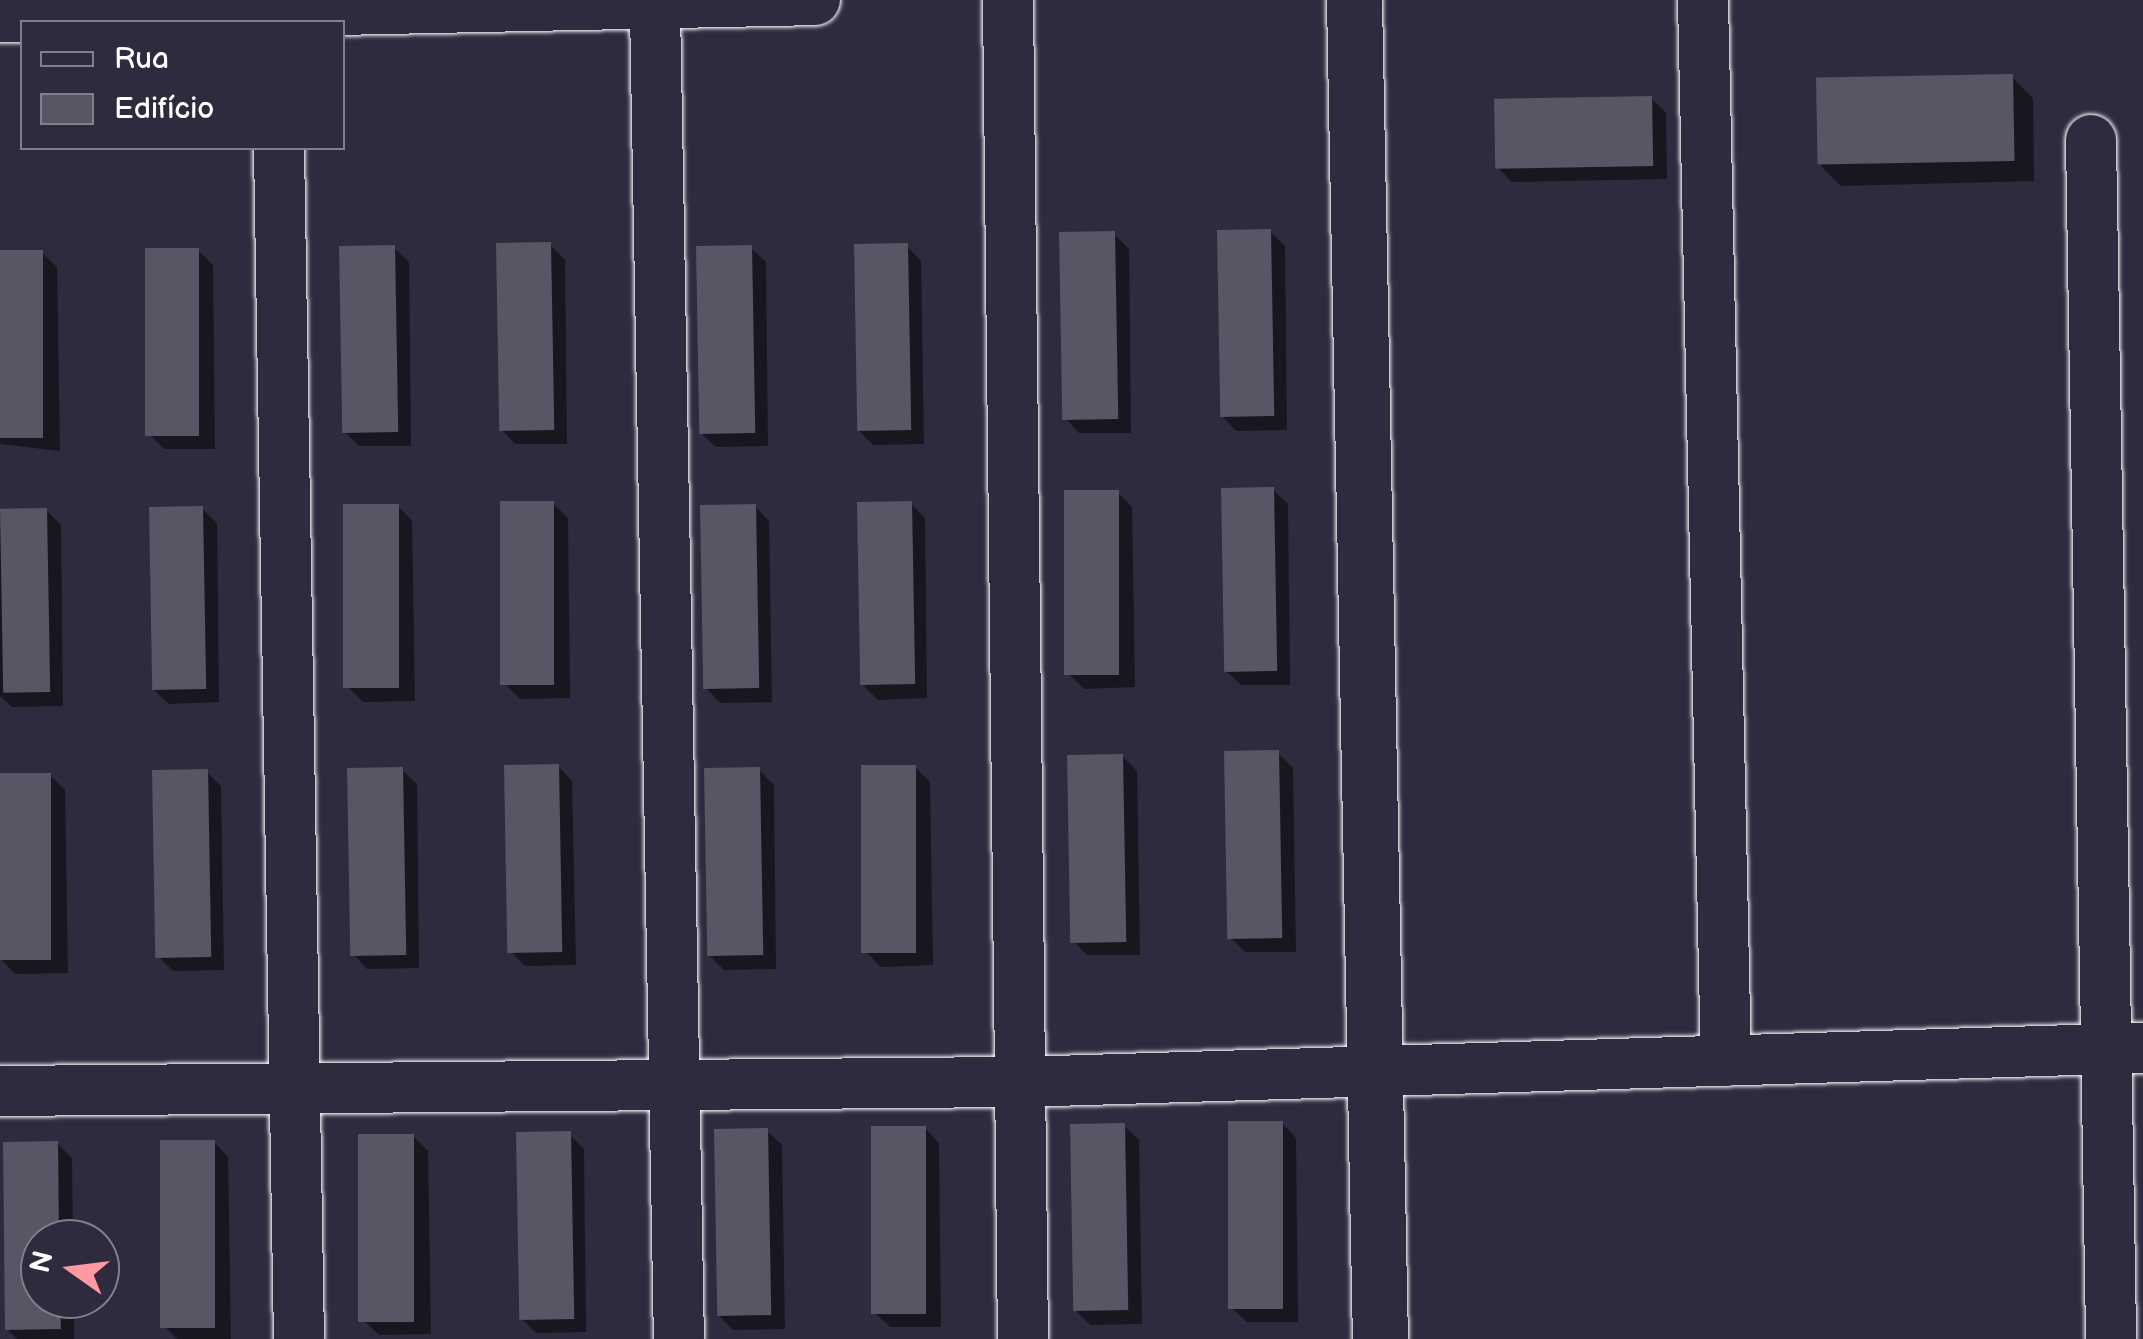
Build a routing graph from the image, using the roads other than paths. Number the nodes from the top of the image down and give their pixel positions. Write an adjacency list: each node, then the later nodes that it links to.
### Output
1 (815, 0): 5 (street)
2 (1008, 0): 14 (street)
3 (1354, 0): 12 (street)
4 (1702, 0): 11 (street)
5 (655, 9): 7 (street); 13 (street)
6 (0, 17): 7 (street)
7 (276, 17)
8 (2091, 140): 10 (street)
9 (279, 150): 15 (street)
10 (2125, 1048): 11 (street); 21 (street)
11 (1726, 1061): 12 (street)
12 (1377, 1066): 14 (street); 20 (street)
13 (679, 1079): 14 (street); 15 (street); 18 (street)
14 (1021, 1082): 19 (street)
15 (295, 1087): 16 (street); 17 (street)
16 (0, 1091)
17 (299, 1339)
18 (678, 1339)
19 (1024, 1339)
20 (1380, 1339)
21 (2112, 1339)

